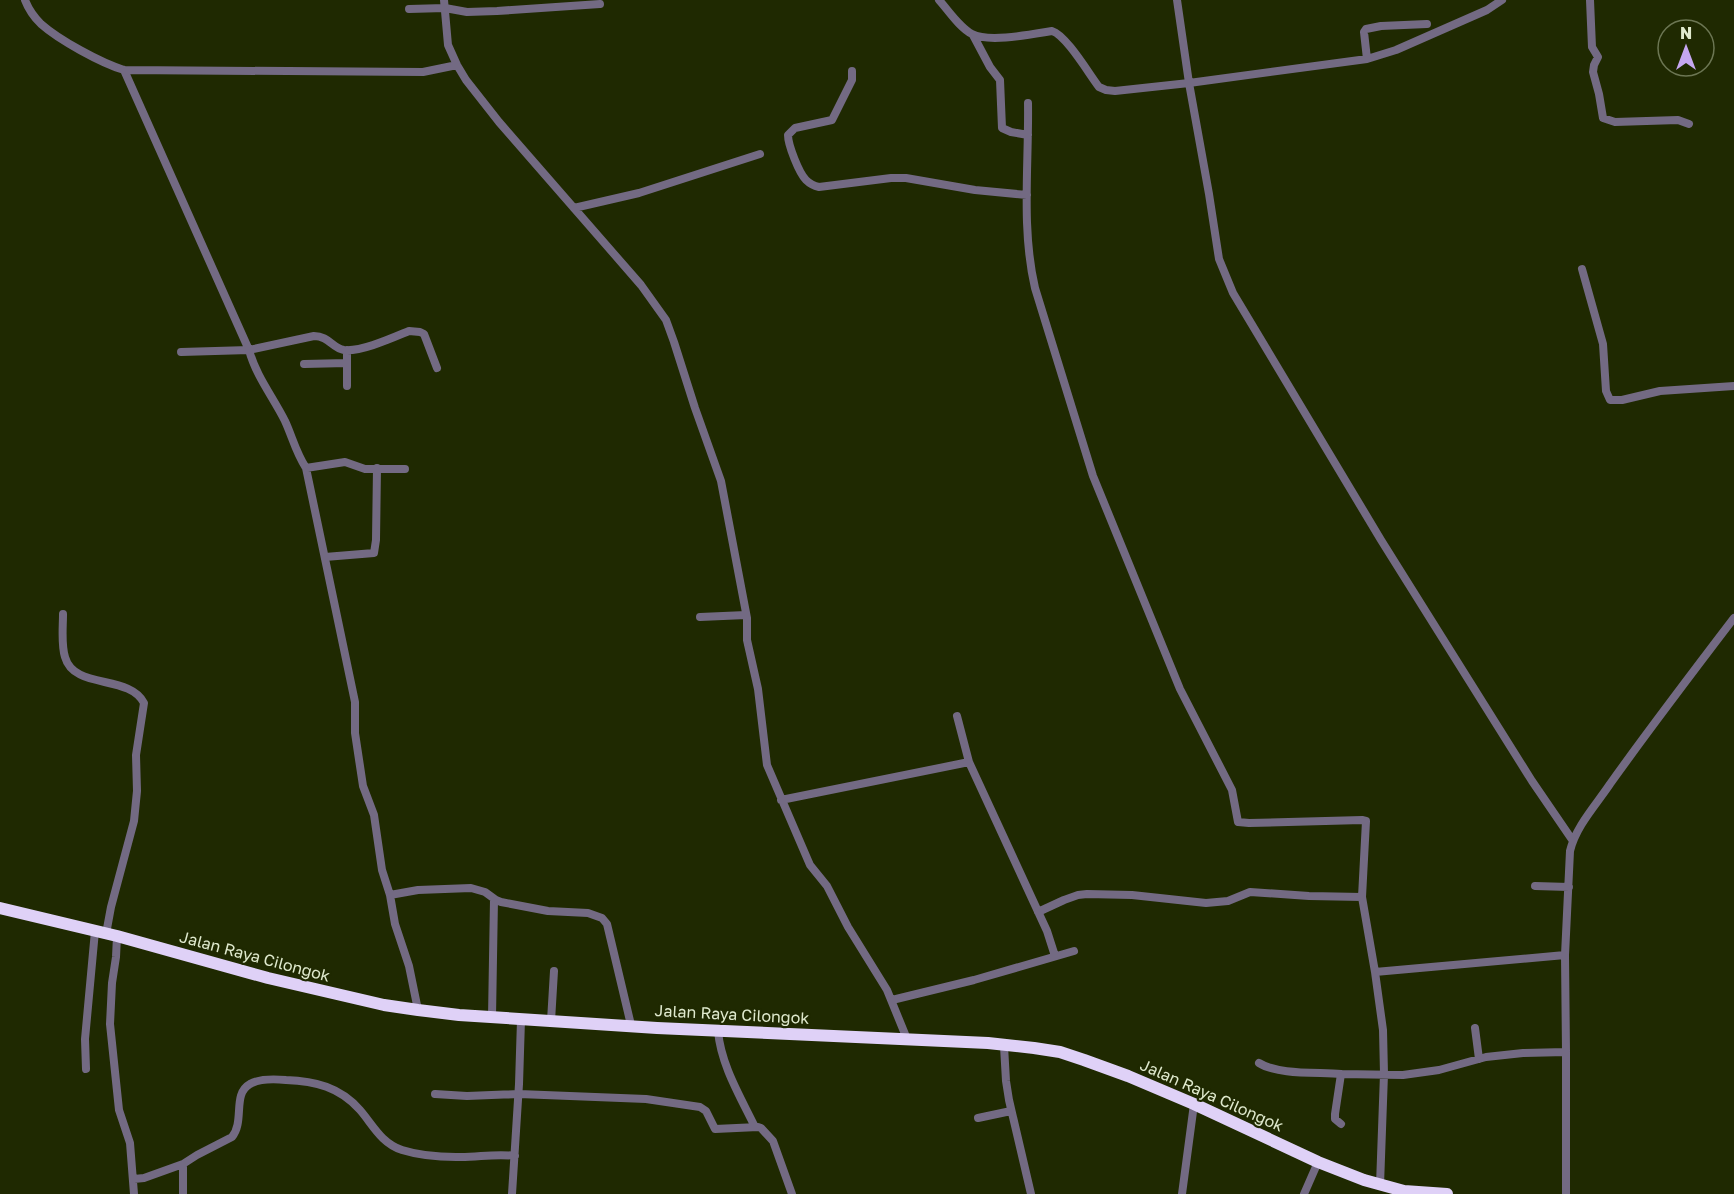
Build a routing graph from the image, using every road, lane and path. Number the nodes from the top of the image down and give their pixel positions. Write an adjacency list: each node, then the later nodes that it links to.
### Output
1 (25, 0): 13 (street)
2 (939, 0): 10 (street)
3 (1177, 0): 15 (street)
4 (1502, 0): 11 (street)
5 (1590, 0): 17 (street)
6 (445, 4): 7 (street); 8 (street); 12 (street)
7 (600, 4)
8 (409, 9)
9 (1427, 24): 11 (street)
10 (973, 35): 15 (street); 18 (street)
11 (1367, 59): 15 (street)
12 (457, 65): 13 (street); 21 (street)
13 (124, 70): 23 (street)
14 (852, 71): 20 (street)
15 (1189, 83): 42 (street)
16 (1028, 103): 18 (street)
17 (1689, 124)
18 (1028, 135): 20 (street)
19 (760, 154): 21 (street)
20 (1027, 195): 46 (street)
21 (574, 208): 36 (street)
22 (1582, 270): 30 (street)
23 (249, 350): 24 (street); 25 (street); 31 (street)
24 (347, 350): 26 (street); 28 (street)
25 (181, 352)
26 (347, 363): 27 (street); 29 (street)
27 (304, 364)
28 (437, 368)
29 (347, 386)
30 (1734, 387)
31 (306, 468): 32 (street); 34 (street)
32 (377, 468): 33 (street); 34 (street)
33 (405, 469)
34 (325, 557): 45 (street)
35 (63, 614): 50 (street)
36 (747, 615): 37 (street); 41 (street)
37 (700, 617)
38 (1734, 618): 42 (street)
39 (957, 716): 40 (street)
40 (969, 762): 41 (street); 49 (street)
41 (782, 800): 56 (street)
42 (1573, 842): 44 (street)
43 (1535, 886): 44 (street)
44 (1569, 887): 52 (street)
45 (390, 895): 47 (street); 57 (street)
46 (1362, 897): 49 (street); 55 (street)
47 (494, 899): 58 (street); 61 (street)
48 (0, 908): 50 (highway, Jalan Raya Cilongok)
49 (1038, 912): 53 (street)
50 (106, 934): 57 (highway, Jalan Raya Cilongok); 69 (street); 82 (street)
51 (1074, 951): 53 (street)
52 (1565, 955): 55 (street); 66 (street)
53 (1055, 956): 56 (street)
54 (554, 971): 60 (street)
55 (1375, 972): 71 (street)
56 (892, 1000): 64 (street)
57 (418, 1010): 58 (highway, Jalan Raya Cilongok)
58 (492, 1017): 59 (highway, Jalan Raya Cilongok)
59 (520, 1020): 60 (highway, Jalan Raya Cilongok); 73 (street)
60 (551, 1021): 61 (highway, Jalan Raya Cilongok)
61 (631, 1025): 63 (highway, Jalan Raya Cilongok)
62 (1475, 1028): 67 (street)
63 (718, 1031): 64 (highway, Jalan Raya Cilongok); 78 (street)
64 (907, 1039): 65 (highway, Jalan Raya Cilongok)
65 (1004, 1046): 74 (highway, Jalan Raya Cilongok); 75 (street)
66 (1566, 1052): 67 (street); 92 (street)
67 (1479, 1059): 71 (street)
68 (1259, 1063): 70 (street)
69 (86, 1069)
70 (1341, 1074): 71 (street); 77 (street)
71 (1384, 1074): 83 (street)
72 (435, 1094): 73 (street)
73 (519, 1094): 78 (street); 79 (street)
74 (1194, 1104): 80 (highway, Jalan Raya Cilongok); 89 (street)
75 (1011, 1110): 76 (street); 88 (street)
76 (978, 1118)
77 (1341, 1124)
78 (755, 1128): 87 (street)
79 (515, 1156): 81 (street); 86 (street)
80 (1318, 1162): 83 (highway, Jalan Raya Cilongok); 90 (street)
81 (183, 1164): 82 (street); 85 (street)
82 (134, 1179): 84 (street)
83 (1380, 1185): 91 (highway, Jalan Raya Cilongok)
84 (134, 1194)
85 (183, 1194)
86 (512, 1194)
87 (792, 1194)
88 (1031, 1194)
89 (1182, 1194)
90 (1304, 1194)
91 (1447, 1194)
92 (1566, 1194)

